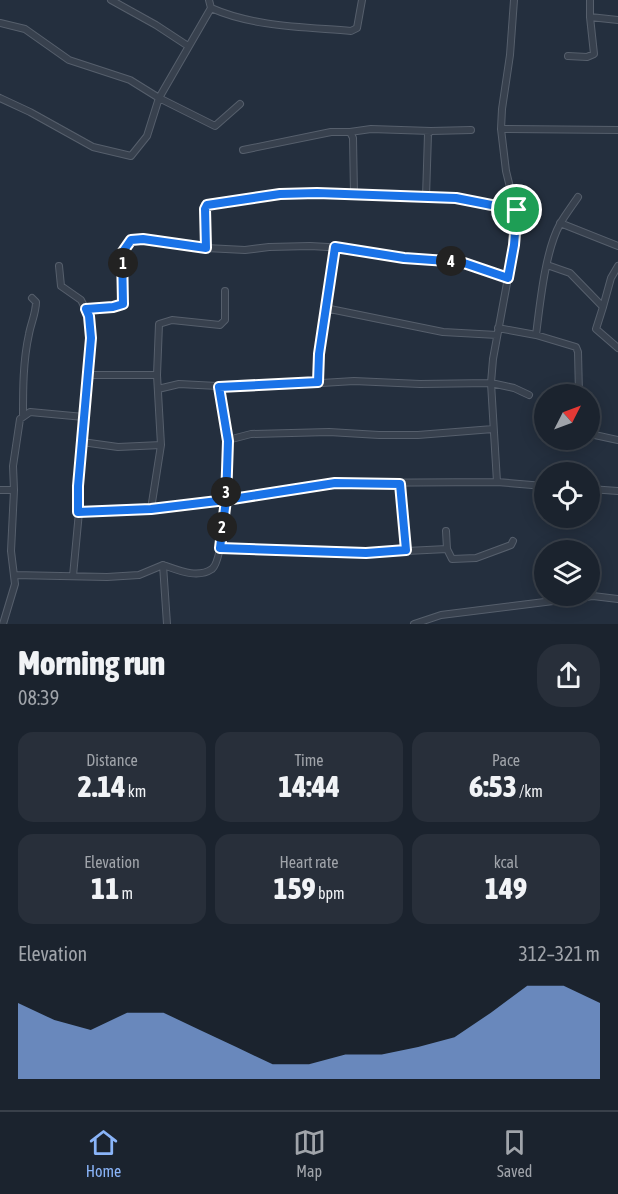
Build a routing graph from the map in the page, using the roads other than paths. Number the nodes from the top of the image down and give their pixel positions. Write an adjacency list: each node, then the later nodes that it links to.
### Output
1 (111, 0): 10 (street)
2 (209, 0): 6 (street)
3 (362, 0): 6 (street)
4 (514, 0): 15 (street)
5 (590, 0): 7 (street)
6 (211, 8): 10 (street)
7 (590, 16): 8 (street); 11 (street)
8 (618, 20)
9 (0, 23): 13 (street)
10 (188, 46): 13 (street)
11 (568, 56)
12 (0, 98): 13 (street)
13 (159, 98): 14 (street)
14 (240, 104)
15 (501, 129): 18 (street); 24 (street)
16 (431, 130): 17 (street); 19 (street); 22 (street)
17 (471, 130)
18 (618, 130)
19 (350, 132): 20 (street); 21 (street)
20 (243, 150)
21 (354, 194): 22 (street); 28 (street)
22 (426, 197): 24 (street)
23 (578, 197): 25 (street)
24 (517, 210): 32 (street)
25 (560, 223): 26 (street); 29 (street)
26 (618, 246)
27 (335, 247): 28 (street); 32 (street); 36 (street)
28 (206, 248): 37 (street)
29 (547, 265): 35 (street); 39 (street)
30 (59, 266): 37 (street)
31 (618, 266): 35 (street)
32 (508, 278): 38 (street)
33 (225, 291): 42 (street)
34 (32, 298): 49 (street)
35 (603, 307): 40 (street)
36 (326, 308): 38 (street); 43 (street)
37 (86, 309): 41 (street)
38 (497, 332): 39 (street); 44 (street)
39 (536, 335): 45 (street)
40 (618, 348)
41 (88, 375): 42 (street); 50 (street)
42 (157, 375): 47 (street)
43 (318, 382): 44 (street); 46 (street)
44 (491, 383): 48 (street); 51 (street)
45 (579, 384)
46 (219, 387): 47 (street); 54 (street)
47 (158, 388): 56 (street)
48 (530, 395)
49 (24, 415): 50 (street); 61 (street)
50 (84, 417): 55 (street)
51 (494, 429): 54 (street); 57 (street)
52 (600, 436): 53 (street)
53 (618, 440)
54 (228, 441): 64 (street)
55 (82, 442): 56 (street); 66 (street)
56 (161, 445): 65 (street)
57 (497, 482): 58 (street); 59 (street)
58 (400, 484): 64 (street); 71 (street)
59 (534, 485)
60 (0, 490): 61 (street)
61 (14, 490): 73 (street)
62 (600, 490): 63 (street)
63 (618, 491)
64 (226, 500): 65 (street); 69 (street)
65 (151, 509): 66 (street)
66 (78, 512): 74 (street)
67 (446, 531): 70 (street)
68 (513, 541): 70 (street)
69 (220, 548): 71 (street); 72 (street)
70 (447, 549): 71 (street)
71 (406, 550)
72 (163, 565): 74 (street); 77 (street)
73 (14, 575): 74 (street); 76 (street)
74 (73, 576)
75 (618, 599): 78 (street)
76 (3, 624)
77 (167, 624)
78 (414, 624)

